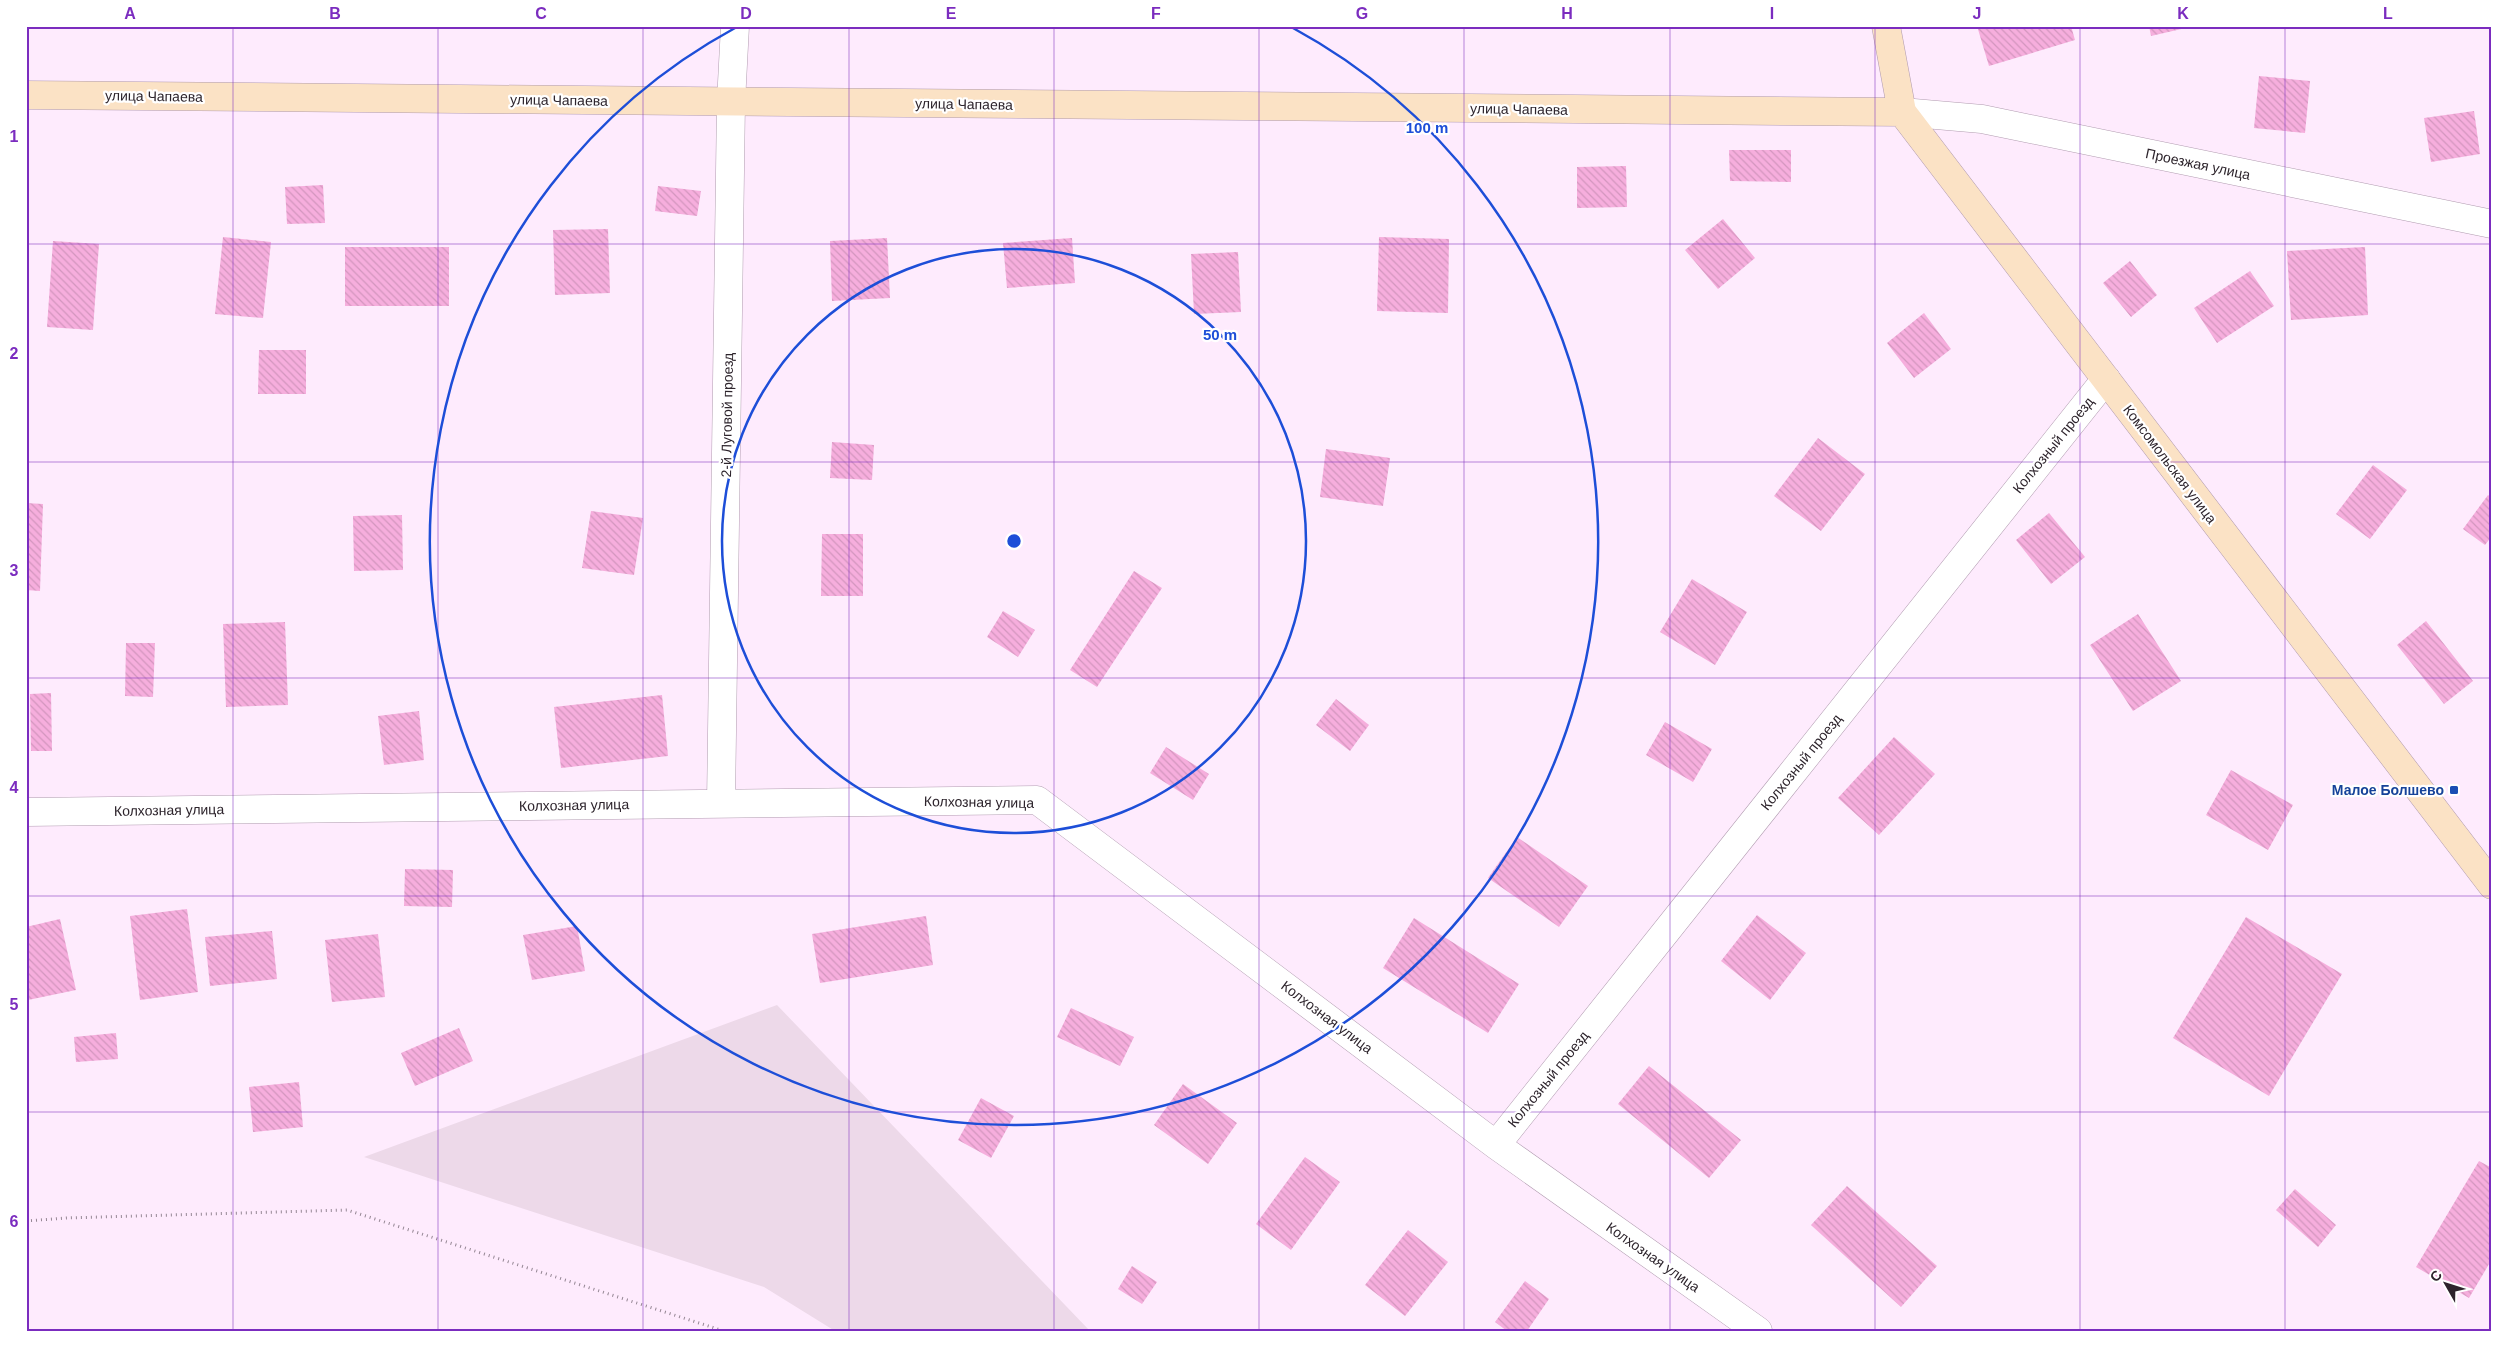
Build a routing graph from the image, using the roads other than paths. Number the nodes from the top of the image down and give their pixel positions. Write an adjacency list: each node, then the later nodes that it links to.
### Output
1 (735, 26): 4 (street, 2-й Луговой проезд)
2 (1886, 26): 5 (street, Комсомольская улица)
3 (26, 95): 4 (street, улица Чапаева)
4 (732, 102): 5 (street, улица Чапаева); 8 (street, 2-й Луговой проезд)
5 (1902, 112): 6 (street, Проезжая улица); 7 (street, Комсомольская улица)
6 (2492, 224)
7 (2106, 379): 10 (street, Комсомольская улица); 11 (street, Колхозный проезд)
8 (721, 803): 9 (street, Колхозная улица); 11 (street, Колхозная улица)
9 (26, 812)
10 (2492, 885)
11 (1496, 1145): 12 (street, Колхозная улица)
12 (1758, 1331)

